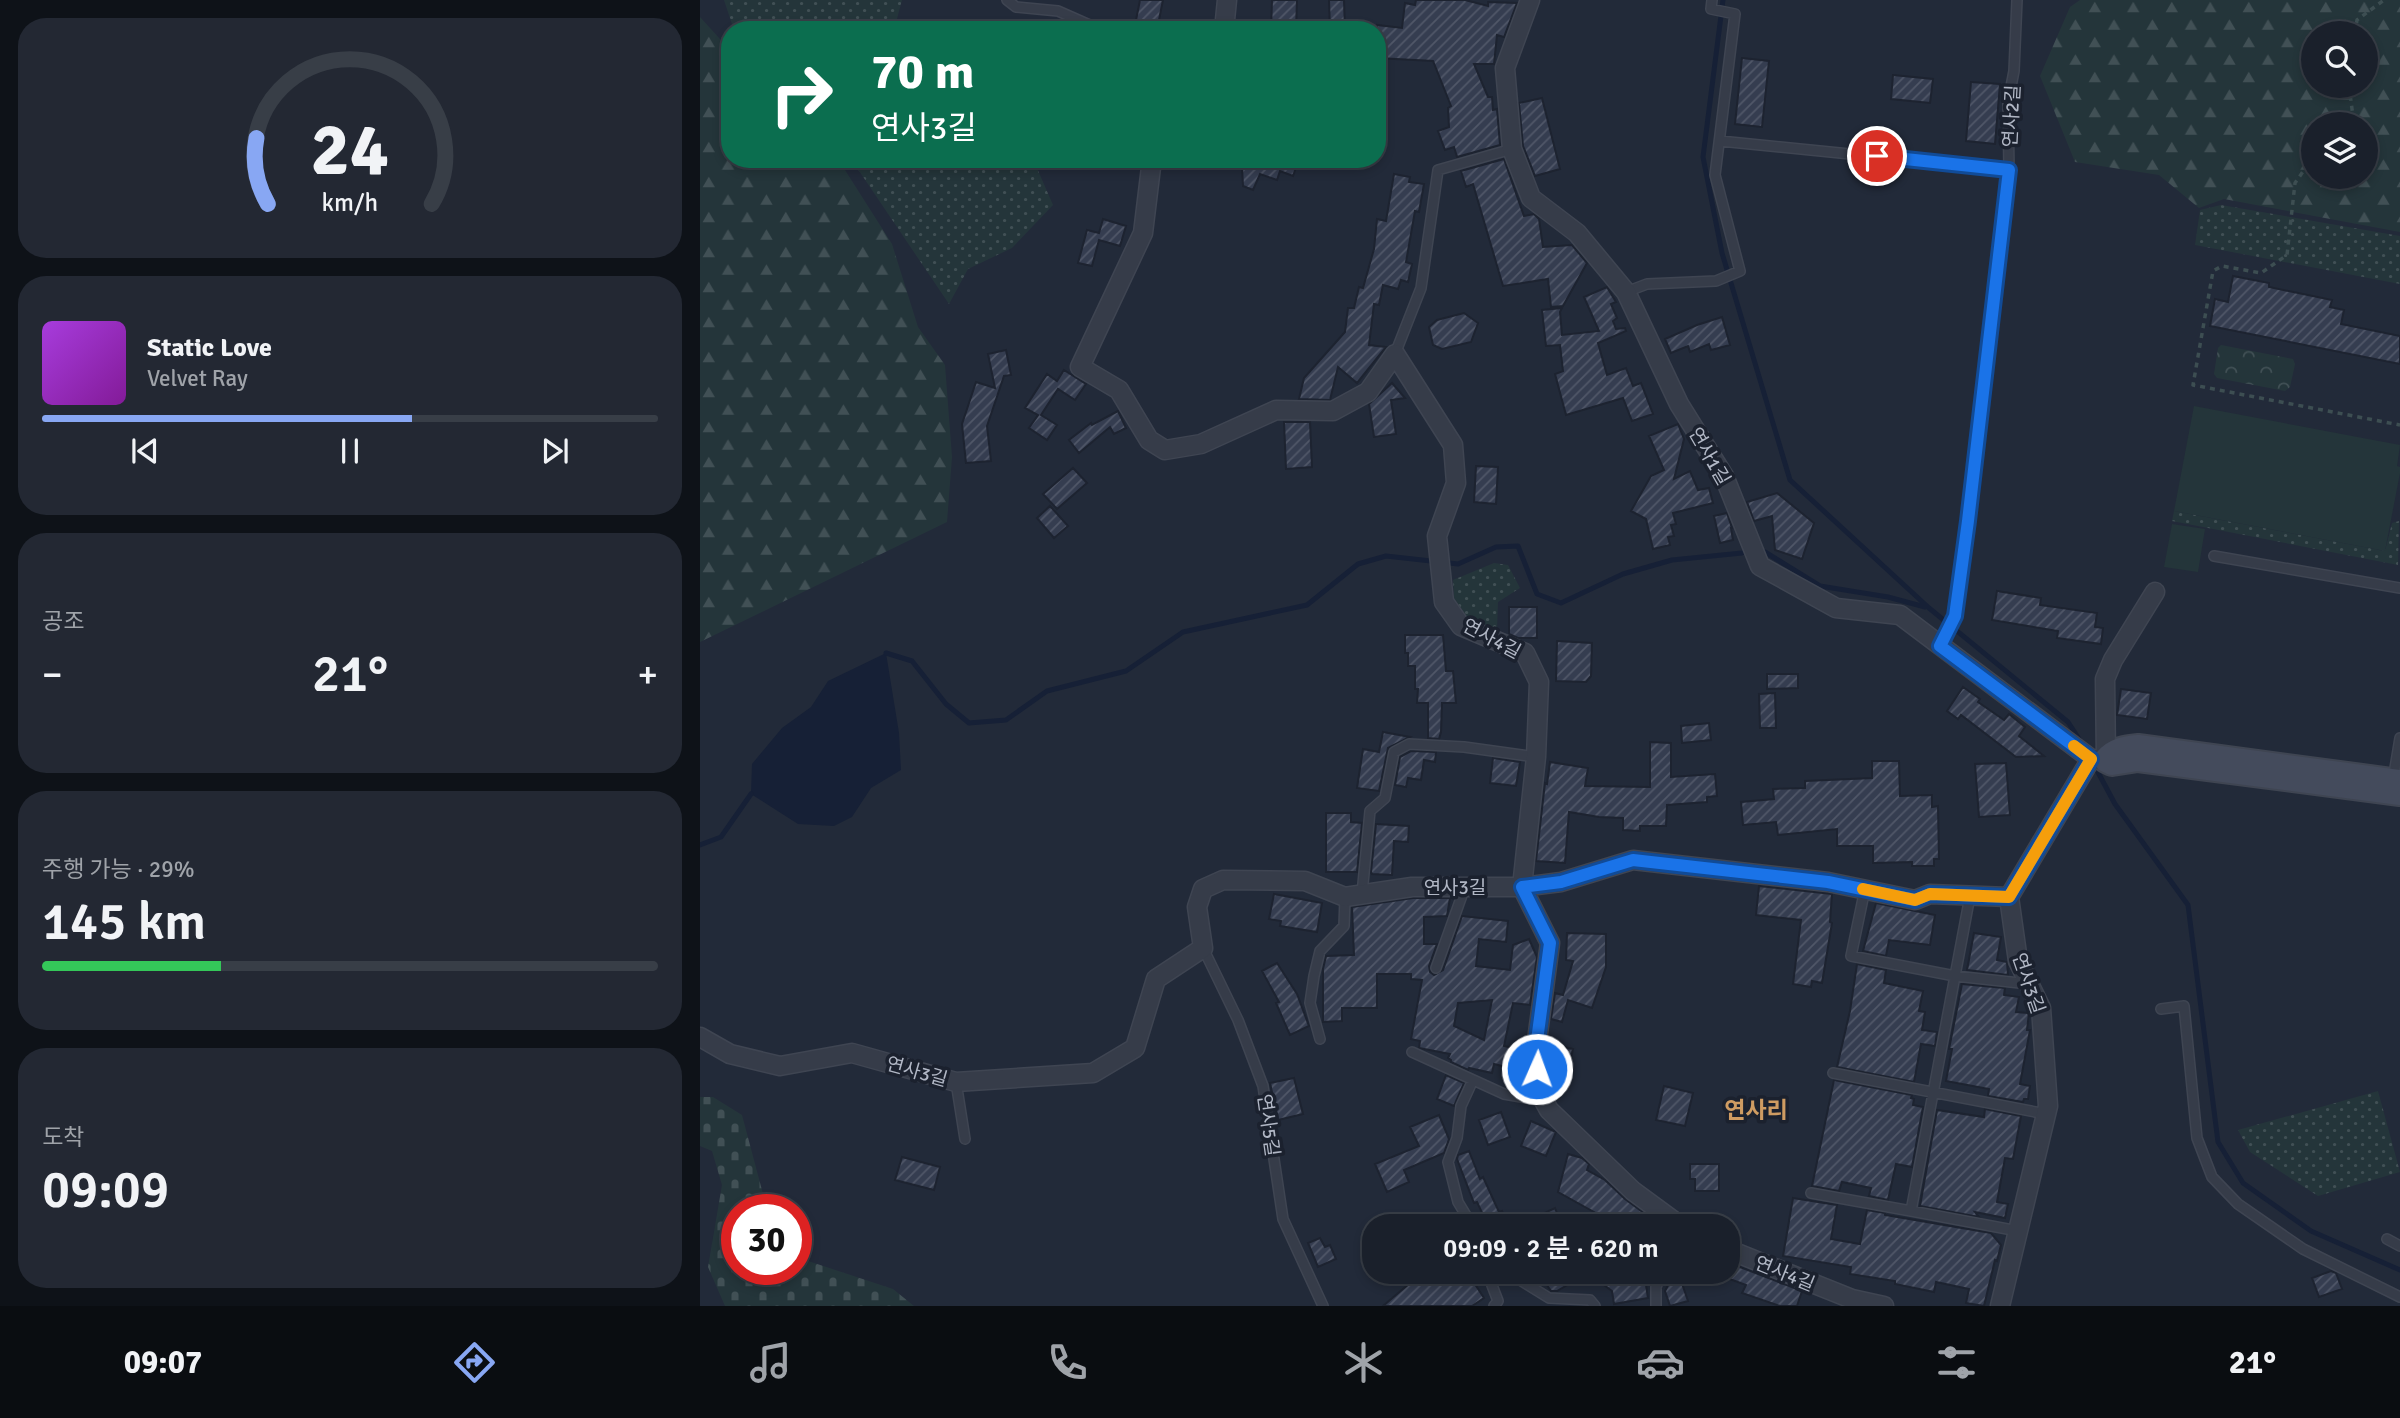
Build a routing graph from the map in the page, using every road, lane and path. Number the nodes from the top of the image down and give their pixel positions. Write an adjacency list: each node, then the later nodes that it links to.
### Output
1 (1007, 0): 7 (lane)
2 (1227, 0): 8 (street)
3 (1530, 0): 11 (street, 연사1길)
4 (2017, 0): 13 (lane, 연사2길)
5 (2384, 0): 9 (path)
6 (1712, 5): 10 (lane)
7 (1081, 21)
8 (1225, 21)
9 (2357, 21)
10 (1720, 141): 13 (lane); 15 (lane)
11 (1512, 149): 15 (street, 연사1길); 16 (lane)
12 (1151, 168): 16 (street)
13 (2009, 170): 21 (lane, 연사2길)
14 (2301, 174): 17 (path)
15 (1626, 292): 21 (street, 연사1길)
16 (1395, 355): 23 (street, 연사4길)
17 (2400, 425)
18 (2214, 556): 19 (lane)
19 (2400, 588)
20 (2155, 592): 24 (street)
21 (1940, 646): 24 (street, 연사1길)
22 (2400, 738): 25 (lane)
23 (1536, 757): 27 (street, 연사4길); 29 (lane)
24 (2098, 759): 25 (street); 31 (street)
25 (2396, 787)
26 (1465, 887): 27 (street, 연사3길); 29 (street, 연사3길); 33 (lane)
27 (1522, 887): 28 (street, 연사3길); 44 (street)
28 (1865, 889): 30 (street, 연사3길); 34 (lane)
29 (1353, 895): 32 (street, 연사3길); 38 (lane)
30 (1970, 896): 31 (street, 연사3길); 34 (lane)
31 (2009, 897): 35 (street, 연사3길)
32 (1203, 948): 41 (street, 연사3길); 59 (lane, 연사5길)
33 (1436, 968)
34 (1955, 976): 35 (lane); 43 (lane)
35 (2029, 984): 45 (street, 연사3길)
36 (2161, 1009): 58 (lane)
37 (700, 1038): 41 (street, 연사3길)
38 (1320, 1039)
39 (1412, 1052): 42 (lane)
40 (1833, 1073): 43 (lane)
41 (956, 1082): 46 (lane)
42 (1472, 1082): 44 (lane); 49 (lane)
43 (1934, 1091): 45 (lane); 48 (lane)
44 (1544, 1101): 50 (street)
45 (2046, 1114): 51 (street, 연사3길)
46 (965, 1139)
47 (1811, 1193): 48 (lane)
48 (1911, 1210): 51 (lane)
49 (1465, 1214)
50 (1664, 1214)
51 (2018, 1231): 64 (street, 연사3길)
52 (2387, 1239): 53 (lane)
53 (2400, 1246)
54 (1740, 1254): 63 (street, 연사4길)
55 (1492, 1284): 60 (lane)
56 (1526, 1284): 61 (lane)
57 (1657, 1284): 62 (lane)
58 (2400, 1297)
59 (1323, 1306)
60 (1494, 1306)
61 (1595, 1306)
62 (1656, 1306)
63 (1884, 1306)
64 (2000, 1306)

